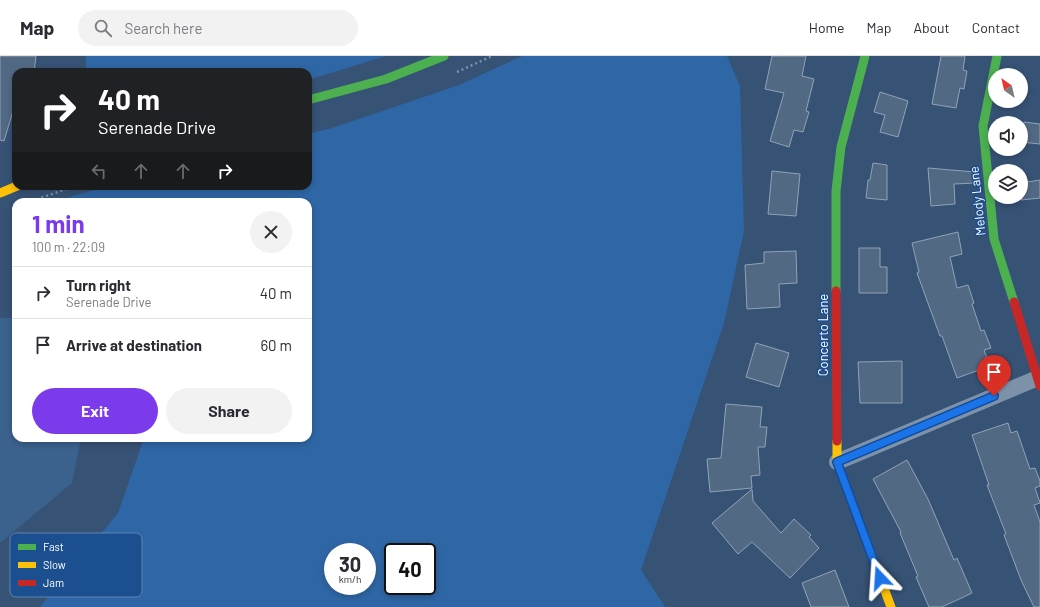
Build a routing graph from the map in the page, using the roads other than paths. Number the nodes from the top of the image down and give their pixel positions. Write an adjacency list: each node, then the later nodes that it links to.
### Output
1 (444, 56): 4 (street)
2 (865, 56): 8 (street, Concerto Lane)
3 (997, 56): 7 (street, Melody Lane)
4 (312, 99)
5 (12, 188): 6 (street)
6 (0, 193)
7 (1039, 380): 8 (street)
8 (837, 462): 9 (street, Concerto Lane)
9 (891, 607)

